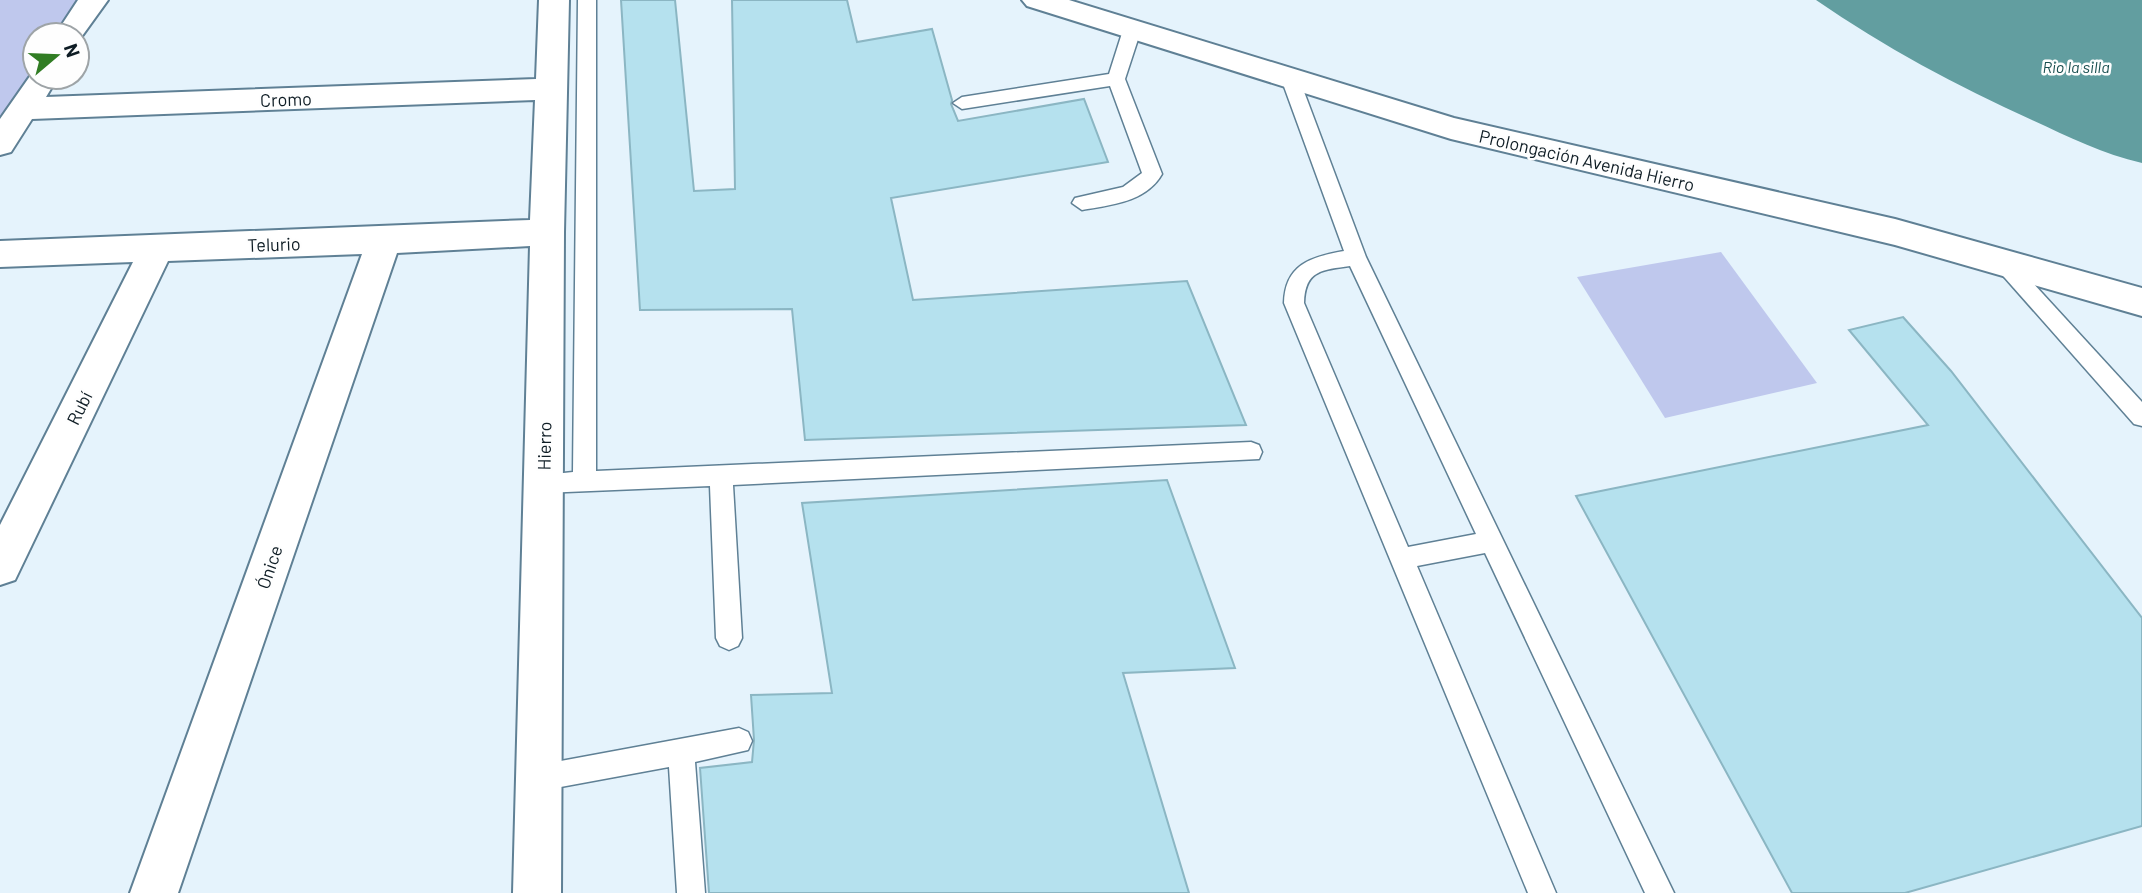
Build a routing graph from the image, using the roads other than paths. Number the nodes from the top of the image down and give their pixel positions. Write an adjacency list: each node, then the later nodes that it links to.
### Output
1 (93, 0): 5 (street)
2 (554, 0): 9 (street, Hierro)
3 (587, 0): 25 (lane)
4 (1037, 0): 6 (street, Prolongación Avenida Hierro)
5 (79, 21)
6 (1132, 30): 7 (lane); 8 (street, Prolongación Avenida Hierro)
7 (1116, 79): 11 (lane); 14 (lane)
8 (1291, 80): 19 (lane); 20 (street, Prolongación Avenida Hierro)
9 (551, 89): 12 (street, Cromo); 15 (street, Hierro)
10 (34, 91): 12 (street)
11 (962, 103)
12 (22, 110): 13 (street)
13 (0, 144)
14 (1082, 203)
15 (547, 232): 16 (street, Telurio); 26 (street, Hierro)
16 (384, 241): 17 (street, Telurio); 34 (street, Ónice)
17 (157, 248): 18 (street, Telurio); 29 (street, Rubí)
18 (0, 254)
19 (1356, 257): 27 (lane); 28 (lane)
20 (2004, 264): 21 (street, Prolongación Avenida Hierro); 22 (lane)
21 (2142, 302)
22 (2142, 417)
23 (1251, 452): 24 (lane)
24 (721, 476): 25 (lane); 30 (lane)
25 (584, 482): 26 (lane)
26 (543, 483): 33 (street, Hierro)
27 (1492, 541): 28 (lane); 38 (lane)
28 (1401, 559): 37 (lane)
29 (0, 567)
30 (729, 638)
31 (740, 741): 32 (lane)
32 (681, 751): 33 (lane); 36 (lane)
33 (539, 778): 35 (street, Hierro)
34 (154, 893)
35 (537, 893)
36 (691, 893)
37 (1542, 893)
38 (1660, 893)

